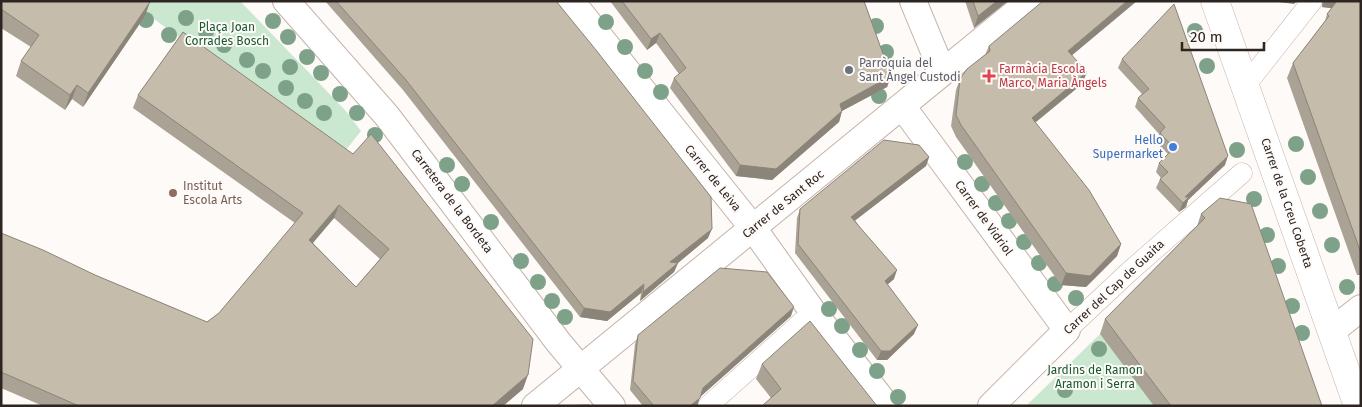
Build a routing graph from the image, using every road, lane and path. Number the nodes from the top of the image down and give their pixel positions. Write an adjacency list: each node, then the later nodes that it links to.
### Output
1 (286, 1): 16 (street, Carretera de la Bordeta)
2 (571, 1): 11 (street, Carrer de Leiva)
3 (913, 1): 7 (street)
4 (1030, 1): 7 (street, Carrer de Sant Roc)
5 (1215, 1): 8 (street, Carrer de la Creu Coberta)
6 (1312, 1): 8 (street)
7 (942, 72): 9 (street, Carrer de Sant Roc)
8 (1245, 86): 15 (street, Carrer de la Creu Coberta)
9 (902, 106): 11 (street, Carrer de Sant Roc); 14 (street, Carrer de Vidriol)
10 (1242, 173): 14 (street, Carrer del Cap de Guaita)
11 (753, 228): 13 (street, Carrer de Leiva); 16 (street, Carrer de Sant Roc)
12 (1361, 308): 15 (street)
13 (814, 312): 19 (street); 20 (street, Carrer de Leiva)
14 (1067, 330): 21 (street, Carrer del Cap de Guaita)
15 (1332, 331): 22 (street, Carrer de la Creu Coberta)
16 (581, 368): 17 (street, Carrer de Sant Roc); 18 (street, Carretera de la Bordeta)
17 (535, 406)
18 (612, 406)
19 (708, 406)
20 (887, 406)
21 (991, 406)
22 (1358, 406)

